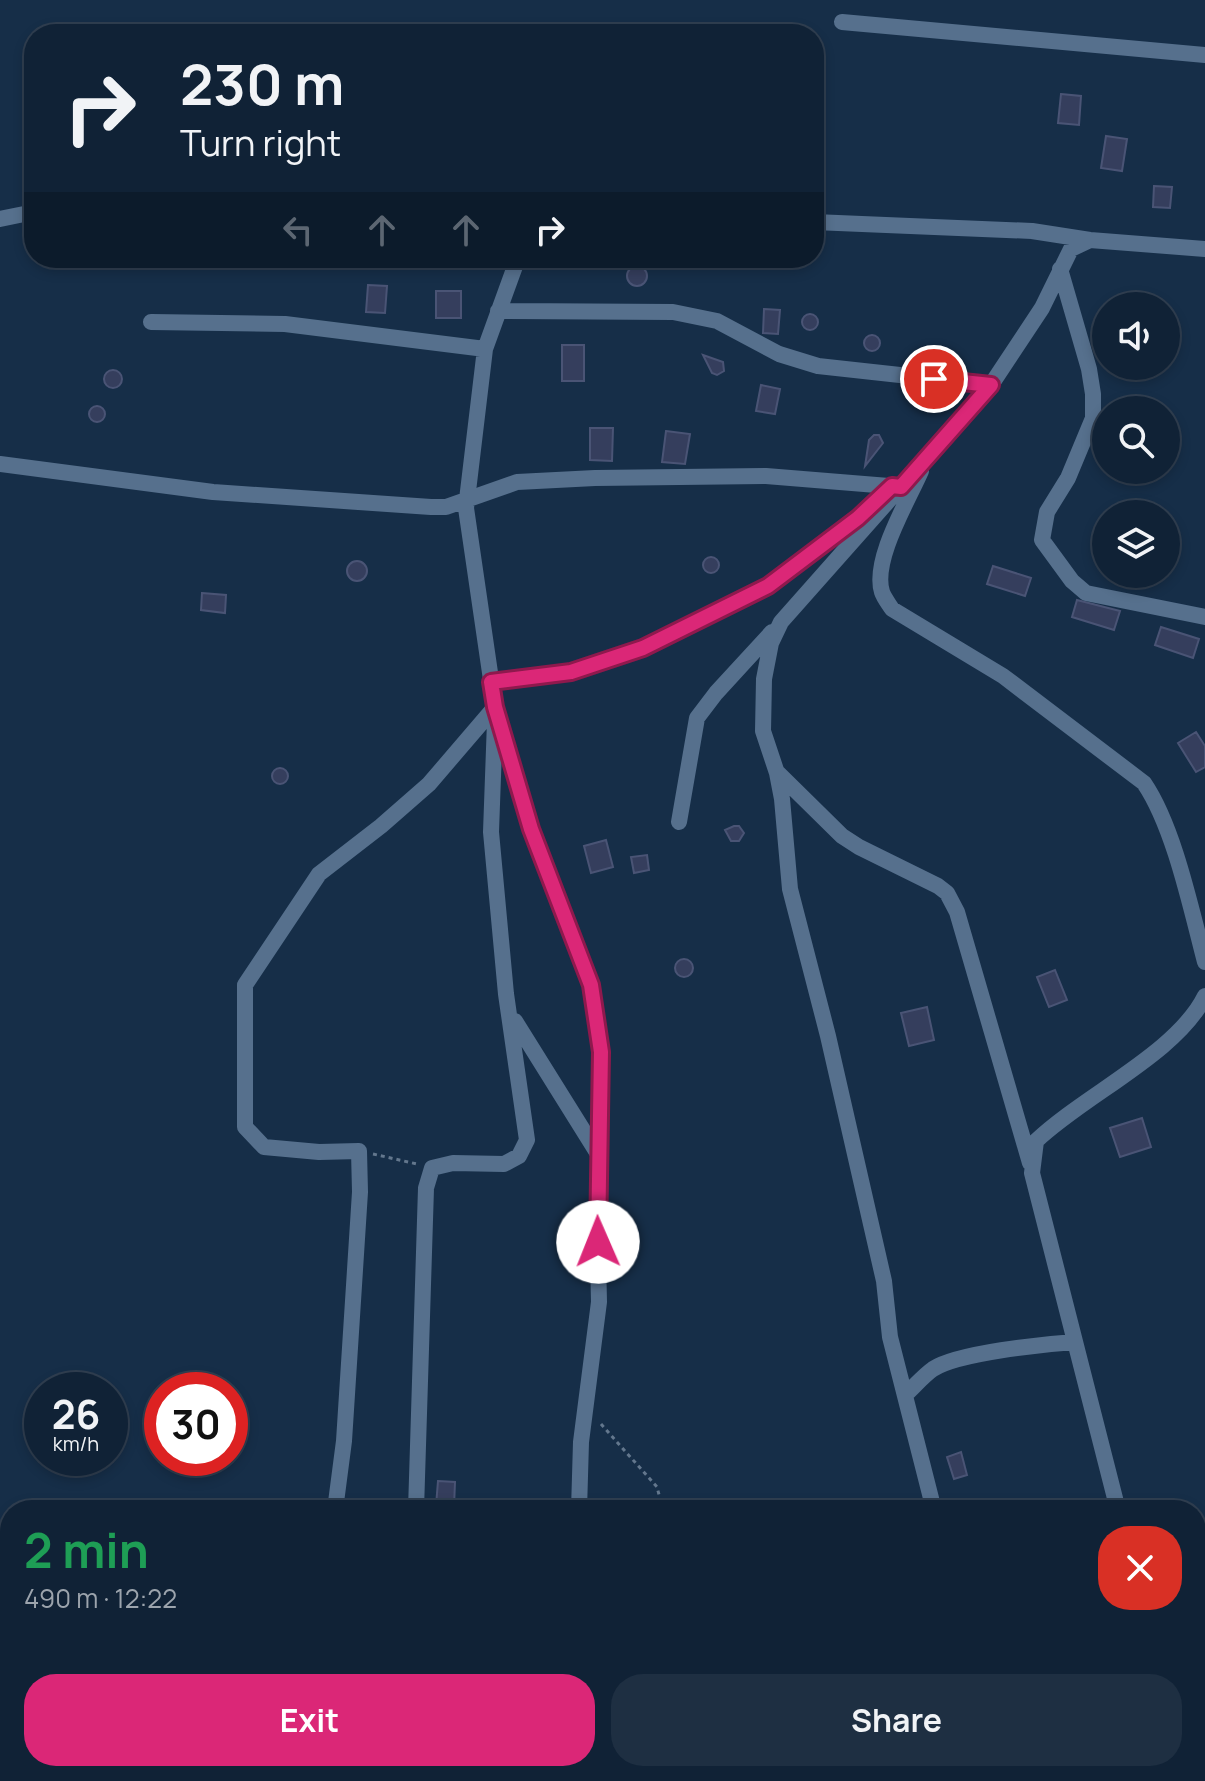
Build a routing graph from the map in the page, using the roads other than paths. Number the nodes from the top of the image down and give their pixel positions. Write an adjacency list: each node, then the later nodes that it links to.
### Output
1 (842, 22): 2 (street)
2 (1205, 55)
3 (24, 214): 4 (street)
4 (0, 219)
5 (824, 222): 6 (street)
6 (1090, 240): 7 (street); 9 (street)
7 (1205, 249)
8 (514, 268): 10 (street)
9 (1060, 269): 13 (street); 18 (street)
10 (498, 311): 12 (street); 13 (street)
11 (151, 322): 12 (street)
12 (485, 349): 17 (street)
13 (991, 385): 14 (street)
14 (927, 458): 16 (street); 24 (street)
15 (0, 464): 17 (street)
16 (896, 486): 17 (street); 19 (street); 20 (street)
17 (467, 500): 20 (street)
18 (1205, 617)
19 (781, 622): 22 (street); 23 (street)
20 (491, 682): 21 (street)
21 (495, 707): 26 (street); 27 (street); 31 (street)
22 (777, 773): 28 (street); 30 (street)
23 (679, 822)
24 (1205, 962)
25 (1205, 996): 28 (street)
26 (509, 1013): 27 (street); 32 (street)
27 (599, 1155): 33 (street)
28 (1032, 1173): 29 (street)
29 (1075, 1342): 30 (street); 35 (street)
30 (905, 1395): 34 (street)
31 (336, 1500)
32 (416, 1500)
33 (579, 1500)
34 (931, 1500)
35 (1115, 1500)

